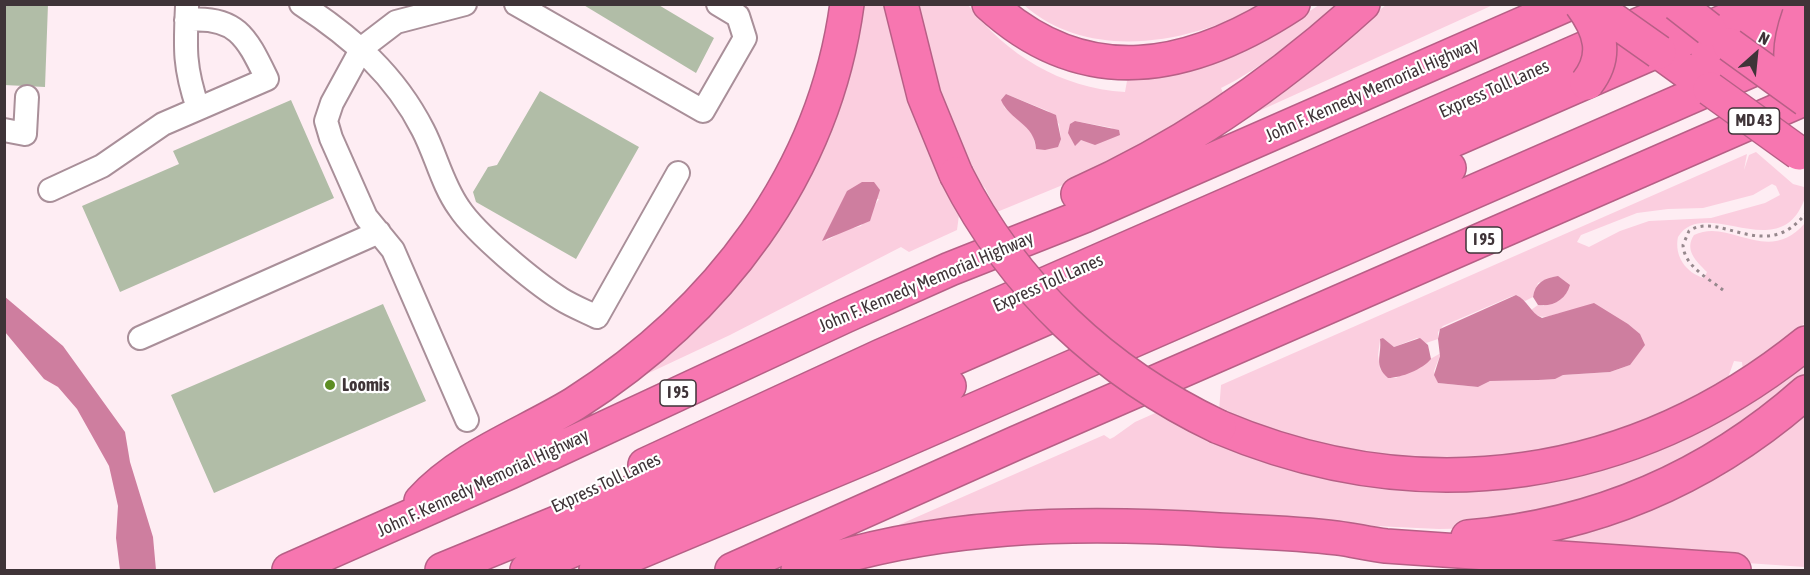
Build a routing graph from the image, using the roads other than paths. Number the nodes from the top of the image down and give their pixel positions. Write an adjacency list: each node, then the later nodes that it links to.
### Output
1 (301, 4): 20 (street)
2 (465, 4): 20 (street)
3 (516, 4): 4 (street)
4 (718, 4)
5 (847, 4): 37 (highway)
6 (902, 4): 34 (highway, bridge)
7 (1293, 4): 15 (highway)
8 (1363, 4): 32 (highway)
9 (1568, 4): 32 (highway, John F. Kennedy Memorial Highway / I 95)
10 (1581, 4): 22 (highway, bridge)
11 (1591, 4): 21 (highway, MD 43, bridge)
12 (1677, 4): 18 (highway, MD 43, bridge)
13 (1686, 4): 40 (highway, Express Toll Lanes)
14 (1764, 4): 18 (highway)
15 (993, 8)
16 (187, 12): 25 (street); 25 (street)
17 (1802, 13): 18 (highway); 24 (highway, bridge)
18 (1719, 37): 21 (highway); 24 (highway, MD 43, bridge)
19 (1806, 47): 43 (highway)
20 (362, 48): 29 (street); 31 (street)
21 (1670, 59): 22 (highway); 26 (highway, MD 43, bridge)
22 (1577, 96): 41 (highway); 42 (highway)
23 (27, 97): 27 (street)
24 (1803, 97): 26 (highway, I 95)
25 (198, 108): 30 (street)
26 (1754, 121): 28 (highway, MD 43, bridge); 44 (highway, I 95)
27 (4, 130)
28 (1802, 156)
29 (678, 173)
30 (50, 190)
31 (379, 232): 33 (street); 36 (street)
32 (951, 269): 37 (highway, John F. Kennedy Memorial Highway / I 95)
33 (140, 338)
34 (1806, 343)
35 (1806, 392): 38 (highway)
36 (467, 420)
37 (406, 518): 39 (highway, John F. Kennedy Memorial Highway / I 95)
38 (1337, 538): 45 (highway); 46 (highway)
39 (289, 570)
40 (415, 570)
41 (442, 570)
42 (527, 570)
43 (596, 570)
44 (732, 570)
45 (798, 570)
46 (1734, 570)

